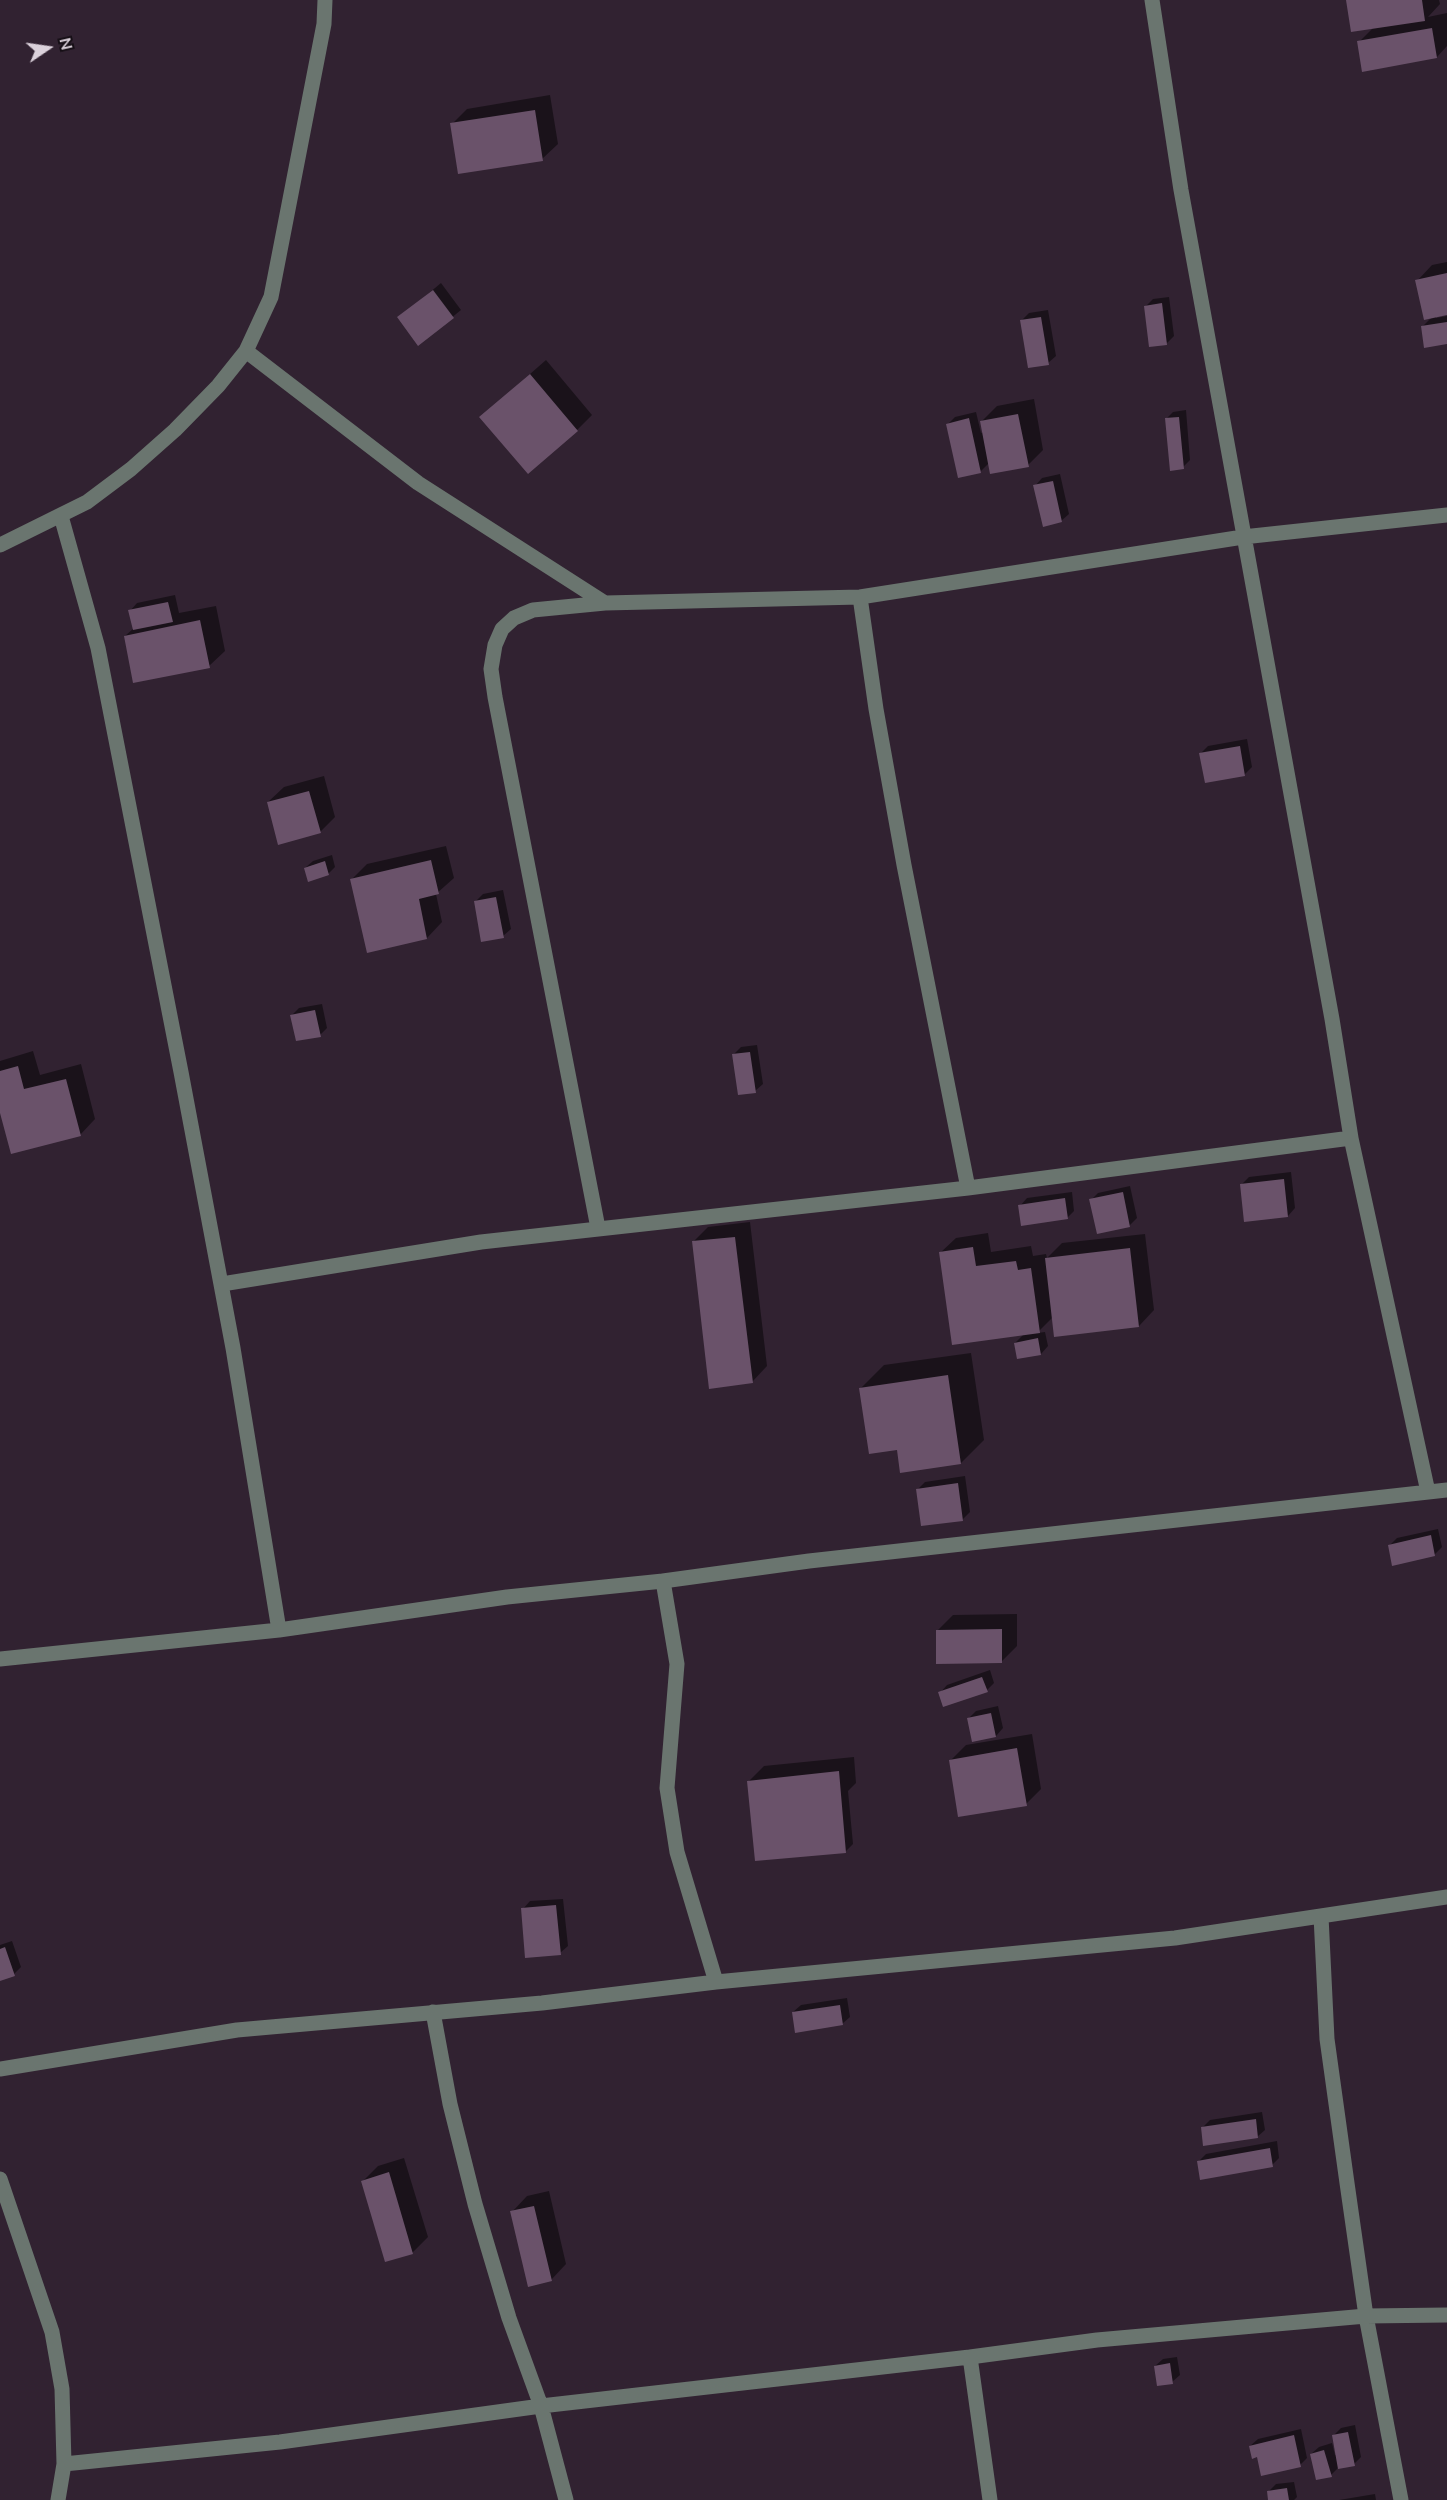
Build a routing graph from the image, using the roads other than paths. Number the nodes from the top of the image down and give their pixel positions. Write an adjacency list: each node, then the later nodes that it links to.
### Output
1 (325, 0): 3 (street)
2 (1152, 0): 6 (street)
3 (246, 351): 5 (street); 9 (street)
4 (1447, 515): 6 (street)
5 (61, 516): 7 (street); 13 (street)
6 (1243, 537): 8 (street); 10 (street)
7 (0, 545)
8 (860, 597): 9 (street); 11 (street)
9 (605, 603): 12 (street)
10 (1351, 1138): 11 (street); 15 (street)
11 (968, 1188): 12 (street)
12 (598, 1228): 13 (street)
13 (222, 1284): 17 (street)
14 (1447, 1490): 15 (street)
15 (1428, 1492): 16 (street)
16 (663, 1581): 17 (street); 21 (street)
17 (279, 1630): 18 (street)
18 (0, 1659)
19 (1447, 1897): 20 (street)
20 (1321, 1916): 21 (street); 26 (street)
21 (716, 1983): 22 (street)
22 (433, 2012): 23 (street); 28 (street)
23 (0, 2069)
24 (0, 2179): 29 (street)
25 (1447, 2315): 26 (street)
26 (1366, 2316): 27 (street); 33 (street)
27 (970, 2357): 28 (street); 32 (street)
28 (542, 2406): 29 (street); 31 (street)
29 (64, 2464): 30 (street)
30 (58, 2500)
31 (566, 2500)
32 (990, 2500)
33 (1401, 2500)

